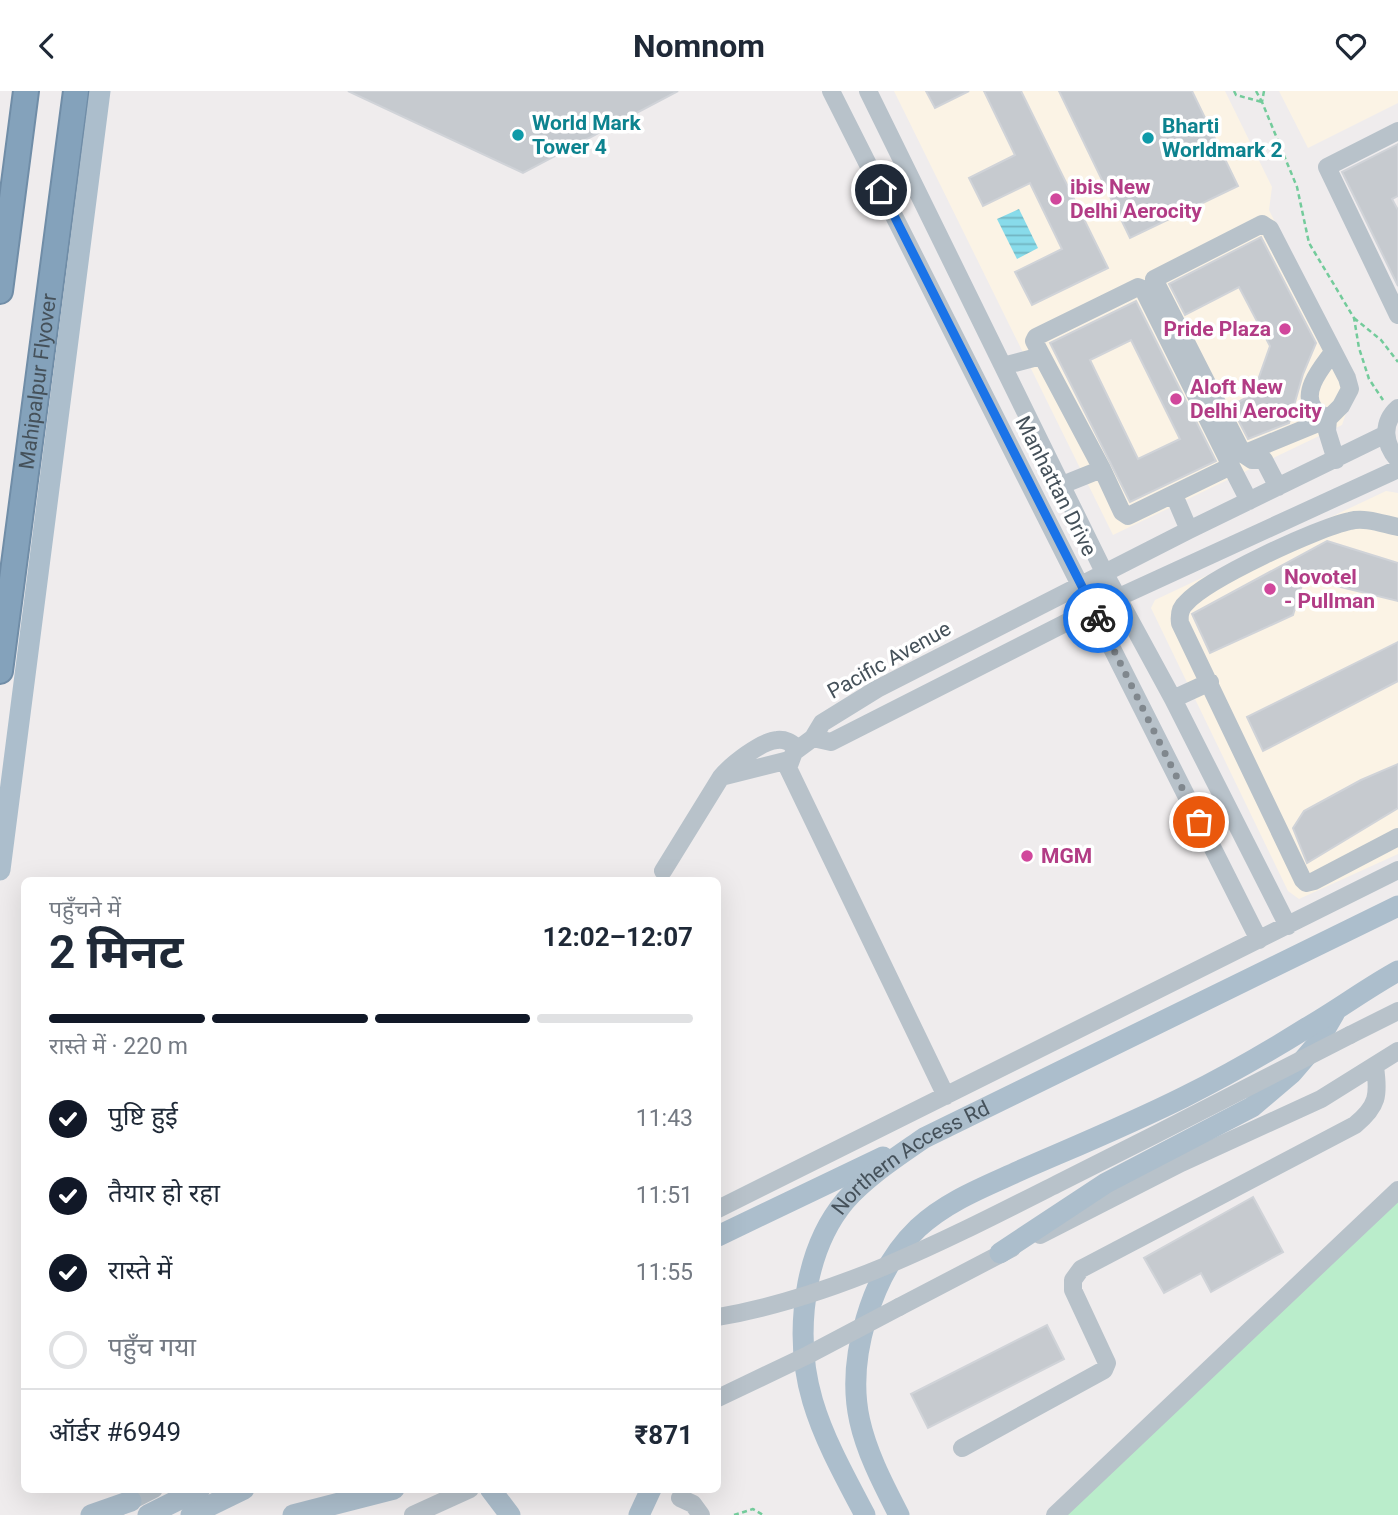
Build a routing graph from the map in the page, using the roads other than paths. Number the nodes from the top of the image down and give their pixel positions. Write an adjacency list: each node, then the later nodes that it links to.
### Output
1 (26, 91): 7 (highway)
2 (76, 91): 34 (highway, Mahipalpur Flyover)
3 (100, 91): 40 (main road)
4 (831, 91): 31 (street, Manhattan Drive)
5 (868, 91): 11 (street, Manhattan Drive)
6 (1398, 131): 8 (street)
7 (0, 291)
8 (1398, 315)
9 (1334, 352): 13 (street); 13 (street); 15 (street)
10 (1041, 356): 11 (street); 15 (street); 18 (street)
11 (1003, 366): 20 (street, Manhattan Drive)
12 (1395, 410): 14 (street)
13 (1328, 419): 15 (street); 16 (street)
14 (1386, 434): 16 (street, Pacific Avenue); 17 (street)
15 (1237, 460): 21 (street); 22 (street); 23 (street)
16 (1336, 460): 21 (street, Pacific Avenue)
17 (1398, 460)
18 (1102, 469): 20 (street); 22 (street)
19 (1398, 469): 24 (street)
20 (1062, 485): 29 (street, Manhattan Drive)
21 (1279, 487): 23 (street, Pacific Avenue)
22 (1174, 495): 26 (street)
23 (1249, 501): 26 (street, Pacific Avenue)
24 (1295, 515): 27 (street); 28 (street)
25 (1398, 527): 27 (street)
26 (1189, 530): 29 (street, Pacific Avenue)
27 (1304, 537): 30 (street)
28 (1207, 556): 30 (street); 32 (street)
29 (1105, 574): 31 (street, Pacific Avenue); 32 (street, Manhattan Drive)
30 (1220, 579): 35 (street)
31 (1081, 585): 33 (street, Manhattan Drive); 37 (street, Pacific Avenue)
32 (1117, 599): 33 (street); 36 (street, Manhattan Drive)
33 (1093, 609): 37 (street); 46 (street, Manhattan Drive)
34 (0, 670)
35 (1210, 682): 36 (street); 39 (street)
36 (1173, 699): 45 (street, Manhattan Drive)
37 (800, 749): 42 (street); 52 (street)
38 (1398, 837): 39 (street)
39 (1368, 851): 43 (street)
40 (0, 870)
41 (1398, 870): 43 (street)
42 (663, 871)
43 (1381, 878): 45 (street)
44 (1398, 906): 53 (main road, Northern Access Rd)
45 (1288, 926): 46 (street)
46 (1259, 940): 52 (street)
47 (1398, 971): 48 (main road)
48 (1337, 1009): 57 (main road); 80 (main road)
49 (1398, 1011): 58 (street, bridge)
50 (1398, 1051): 51 (street)
51 (1375, 1067): 57 (street); 60 (street)
52 (946, 1096): 55 (street)
53 (924, 1138): 56 (main road); 79 (main road, Northern Access Rd)
54 (1398, 1190): 81 (street)
55 (721, 1208)
56 (721, 1235)
57 (1000, 1253): 59 (street, bridge)
58 (721, 1316)
59 (721, 1397)
60 (962, 1448)
61 (146, 1493): 68 (street)
62 (192, 1493): 72 (main road)
63 (236, 1493): 73 (main road)
64 (378, 1493): 74 (main road)
65 (473, 1493): 75 (street)
66 (484, 1493): 76 (main road)
67 (649, 1493): 77 (main road)
68 (131, 1501): 70 (main road); 71 (street)
69 (679, 1501): 78 (street)
70 (91, 1515)
71 (103, 1515)
72 (148, 1515)
73 (191, 1515)
74 (293, 1515)
75 (413, 1515)
76 (510, 1515)
77 (639, 1515)
78 (701, 1515)
79 (865, 1515)
80 (899, 1515)
81 (1055, 1515)

